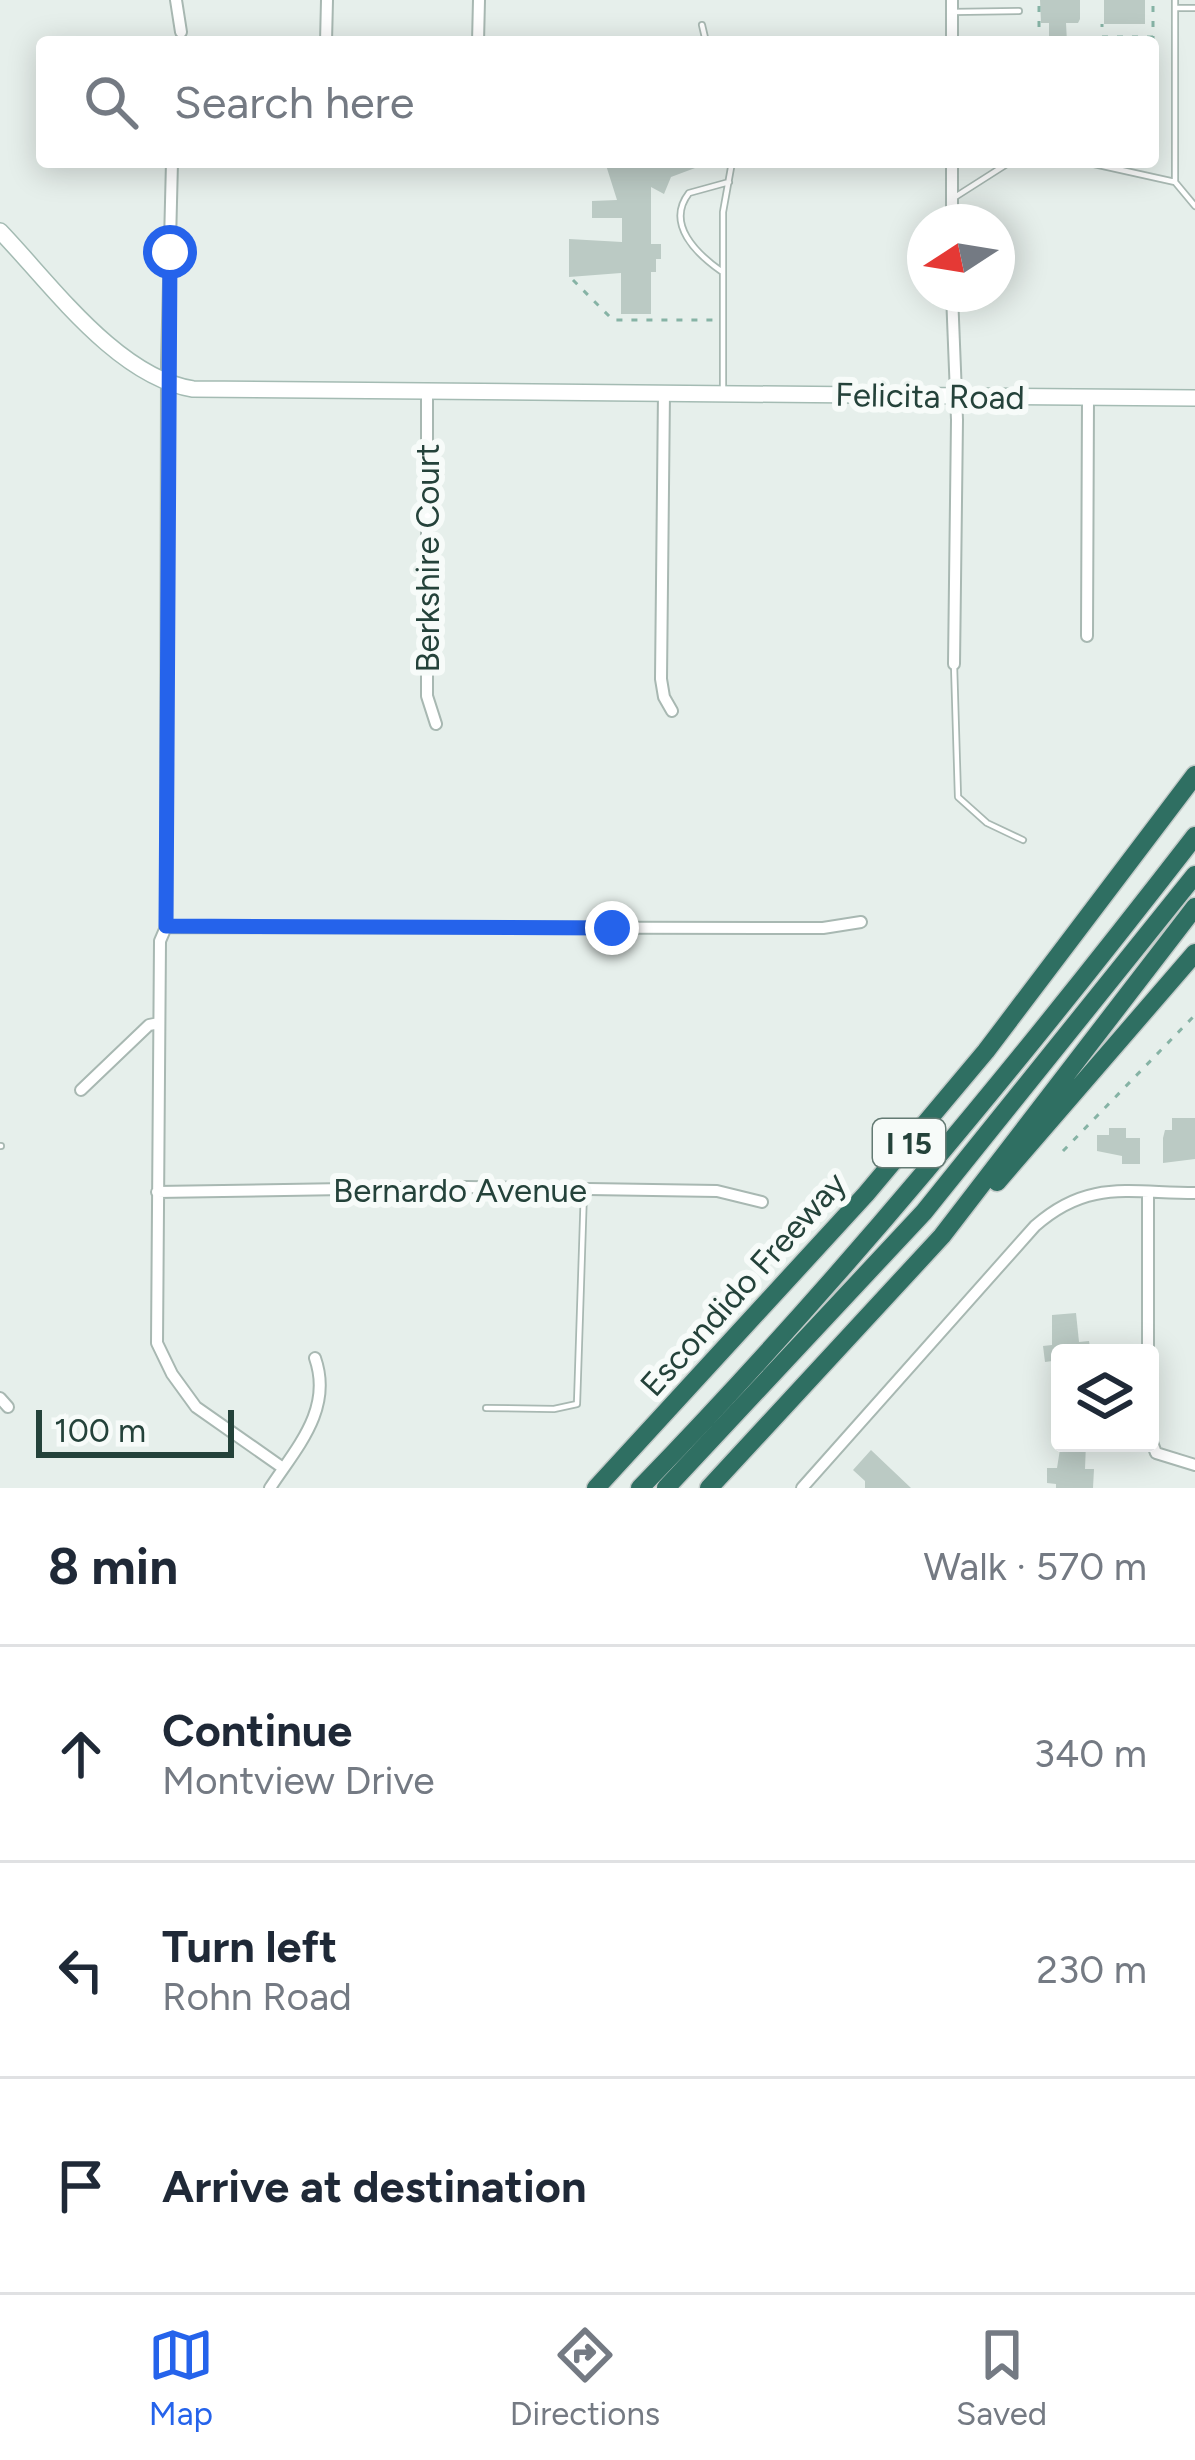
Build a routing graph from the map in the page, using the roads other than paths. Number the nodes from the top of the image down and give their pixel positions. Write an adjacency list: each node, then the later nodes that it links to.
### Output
1 (176, 0): 9 (street)
2 (327, 0): 10 (street)
3 (478, 0): 11 (street)
4 (1175, 4): 6 (lane); 19 (lane)
5 (952, 6): 7 (lane)
6 (1195, 8)
7 (1019, 11)
8 (702, 25): 12 (lane)
9 (181, 32)
10 (326, 36)
11 (478, 36)
12 (705, 36)
13 (172, 168): 26 (street)
14 (731, 168): 18 (lane)
15 (952, 168): 20 (street)
16 (1001, 168): 20 (lane)
17 (1112, 168): 19 (lane)
18 (729, 182): 24 (lane); 24 (lane)
19 (1175, 182): 22 (lane)
20 (952, 199): 21 (street)
21 (952, 204)
22 (1195, 206)
23 (0, 231): 26 (main road)
24 (723, 272): 29 (lane)
25 (952, 312): 30 (street)
26 (170, 386): 27 (main road, Felicita Road); 43 (street)
27 (427, 389): 28 (main road, Felicita Road); 36 (street, Berkshire Court)
28 (664, 392): 29 (main road, Felicita Road); 35 (street)
29 (723, 393): 30 (main road, Felicita Road)
30 (954, 396): 31 (main road, Felicita Road); 34 (street)
31 (1088, 398): 32 (main road, Felicita Road); 33 (street)
32 (1195, 398)
33 (1087, 636)
34 (953, 664): 39 (lane)
35 (672, 711)
36 (436, 724)
37 (1195, 775): 60 (highway, Escondido Freeway / I 15)
38 (1195, 836): 61 (highway)
39 (1023, 840)
40 (1195, 875): 62 (highway)
41 (1195, 907): 52 (highway, I 15)
42 (861, 922): 43 (street)
43 (166, 926): 45 (street)
44 (1195, 953): 52 (highway)
45 (159, 1023): 46 (street); 48 (street)
46 (81, 1090)
47 (584, 1190): 48 (street, Bernardo Avenue); 51 (street, Bernardo Avenue); 55 (lane)
48 (157, 1192): 58 (street)
49 (1148, 1193): 50 (street); 53 (street); 64 (street)
50 (1195, 1193)
51 (762, 1202)
52 (942, 1236): 63 (highway, I 15)
53 (1148, 1344)
54 (315, 1358): 58 (street)
55 (485, 1408)
56 (1156, 1452): 57 (street)
57 (1195, 1465)
58 (283, 1468): 59 (street)
59 (270, 1488)
60 (596, 1488)
61 (640, 1488)
62 (666, 1488)
63 (709, 1488)
64 (802, 1488)

